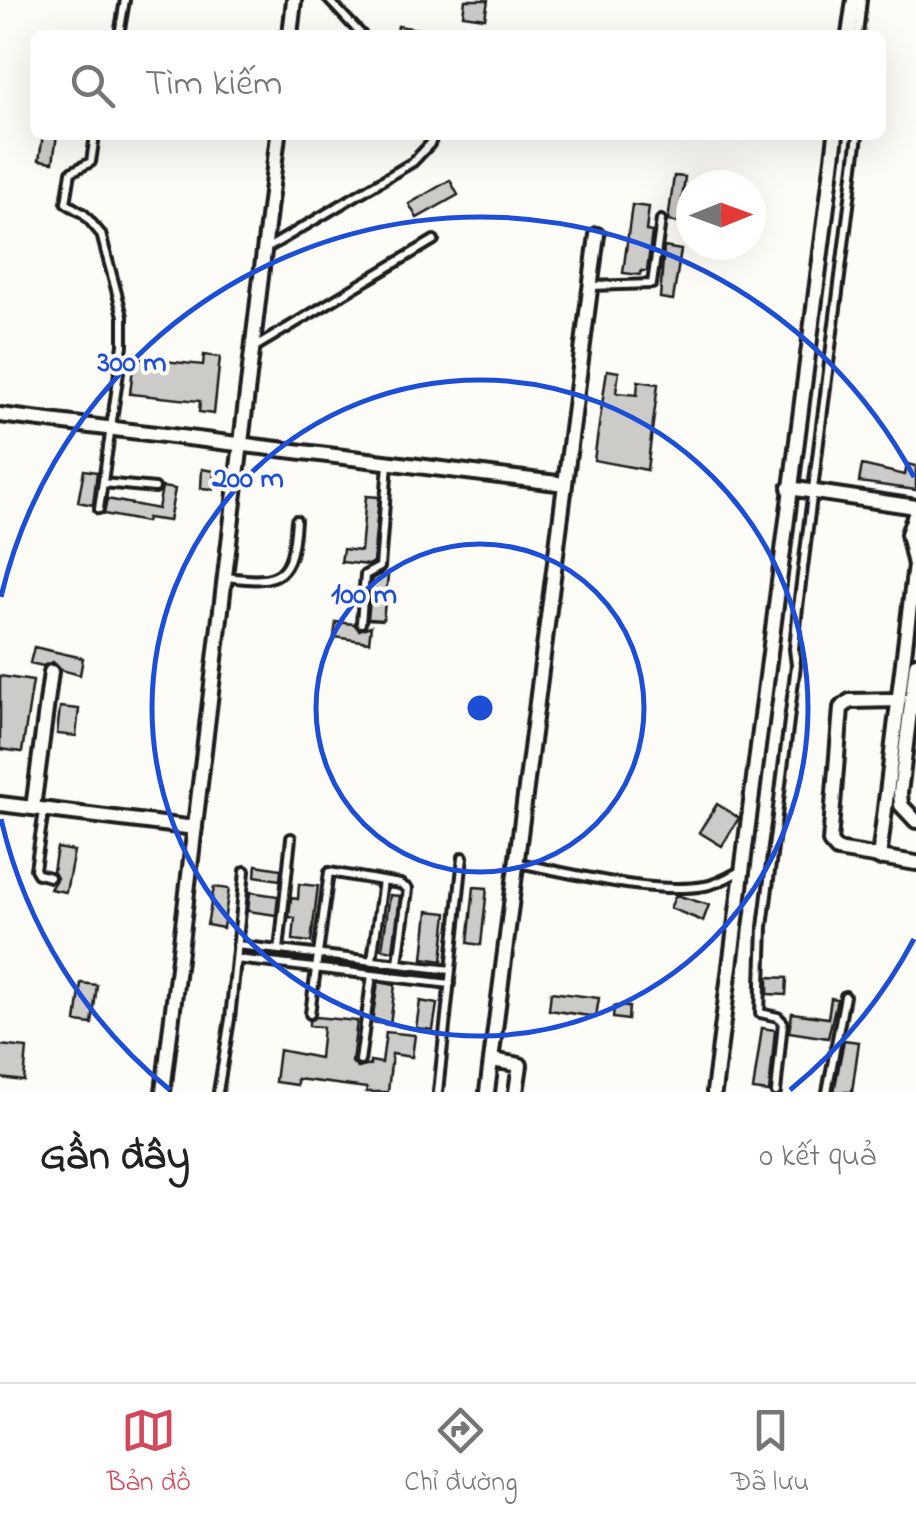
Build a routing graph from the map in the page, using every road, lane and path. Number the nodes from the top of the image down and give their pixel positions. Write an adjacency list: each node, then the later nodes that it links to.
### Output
1 (125, 0): 6 (lane)
2 (294, 0): 7 (street)
3 (329, 0): 8 (lane)
4 (854, 0): 9 (street)
5 (862, 0): 10 (lane)
6 (120, 30)
7 (291, 30)
8 (357, 30)
9 (850, 30)
10 (859, 30)
11 (94, 140): 23 (lane)
12 (277, 140): 19 (street)
13 (432, 140): 19 (lane)
14 (835, 140): 29 (street)
15 (857, 140): 30 (lane)
16 (661, 220): 20 (lane)
17 (597, 235): 20 (street)
18 (434, 240): 21 (lane)
19 (265, 250): 21 (street)
20 (590, 286): 27 (street)
21 (251, 350): 24 (street)
22 (0, 415): 23 (street)
23 (110, 428): 24 (street); 26 (lane)
24 (240, 444): 25 (street); 34 (street)
25 (388, 464): 27 (street); 35 (lane)
26 (103, 483): 28 (lane); 31 (lane)
27 (565, 484): 46 (street)
28 (155, 488)
29 (789, 488): 30 (street); 49 (street)
30 (814, 491): 32 (street); 72 (lane)
31 (99, 510)
32 (916, 510): 38 (street)
33 (296, 520): 34 (lane)
34 (224, 577): 42 (street)
35 (361, 623)
36 (916, 664): 41 (street)
37 (51, 672): 40 (street)
38 (899, 700): 45 (street); 45 (street)
39 (0, 804): 40 (street)
40 (38, 809): 42 (street); 50 (lane)
41 (916, 822)
42 (195, 828): 66 (street)
43 (291, 838): 53 (lane)
44 (463, 857): 59 (lane)
45 (880, 858): 47 (street)
46 (516, 863): 49 (lane); 65 (street)
47 (916, 863)
48 (245, 870): 52 (lane)
49 (742, 870): 71 (street)
50 (50, 877)
51 (383, 881): 54 (lane); 56 (lane); 57 (lane)
52 (237, 944): 53 (lane); 55 (lane)
53 (279, 950): 54 (lane)
54 (316, 954): 56 (lane); 58 (lane)
55 (236, 959): 58 (lane); 67 (lane)
56 (372, 960): 57 (lane)
57 (398, 964): 59 (lane)
58 (315, 968): 60 (lane); 63 (lane)
59 (451, 970): 61 (lane)
60 (372, 975): 61 (lane); 64 (lane)
61 (450, 984): 68 (lane)
62 (845, 996): 73 (lane)
63 (310, 1014)
64 (360, 1060)
65 (492, 1060): 69 (street); 70 (street)
66 (163, 1092)
67 (218, 1092)
68 (438, 1092)
69 (488, 1092)
70 (516, 1092)
71 (714, 1092)
72 (776, 1092)
73 (828, 1092)

